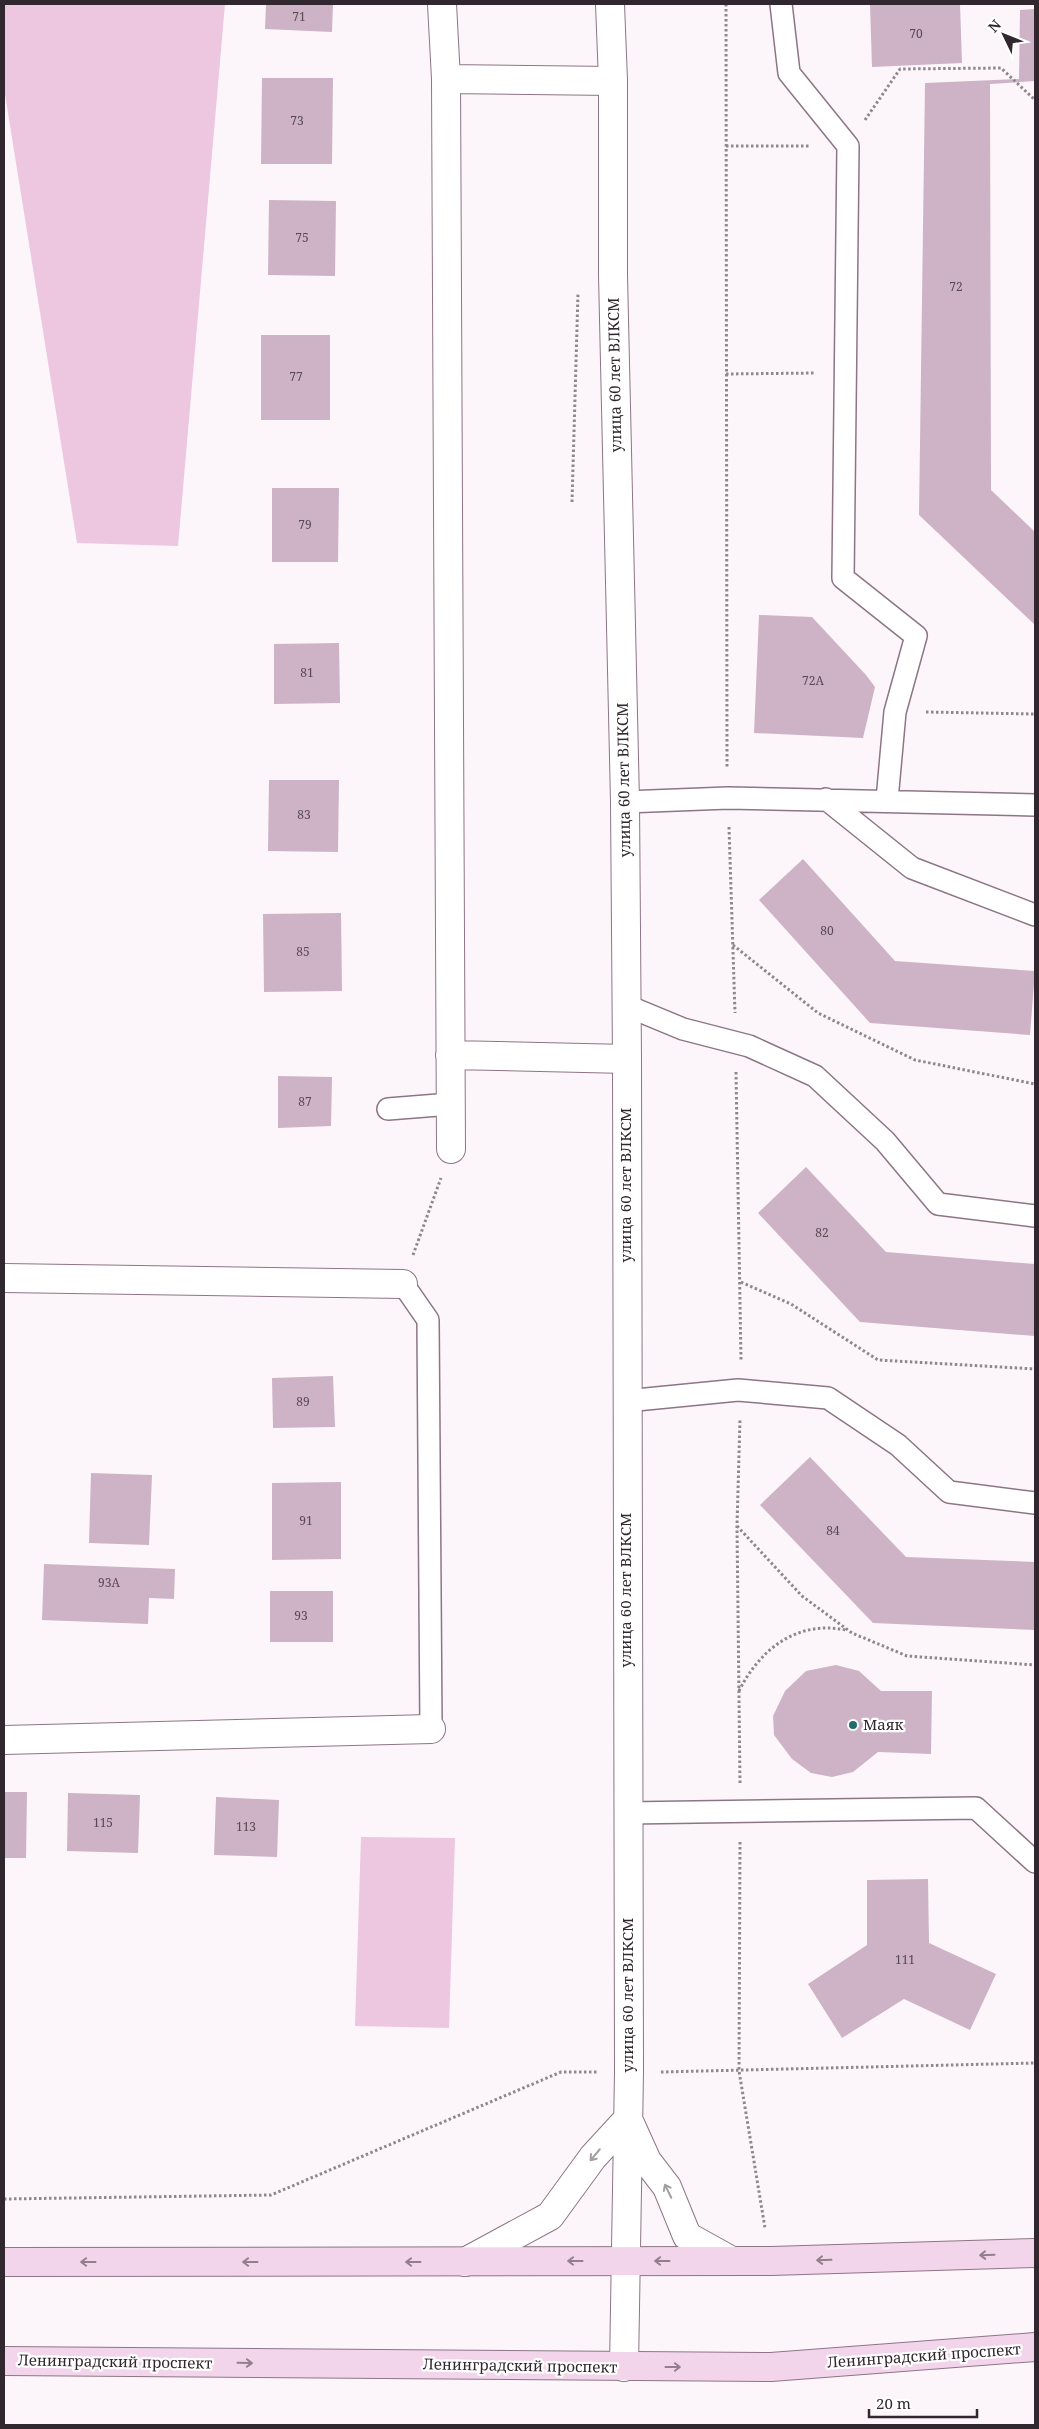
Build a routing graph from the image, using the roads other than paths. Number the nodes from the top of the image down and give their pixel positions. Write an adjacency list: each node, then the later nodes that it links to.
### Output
1 (442, 4): 4 (street)
2 (610, 4): 5 (street, улица 60 лет ВЛКСМ)
3 (781, 4): 7 (lane)
4 (446, 79): 5 (street); 12 (street)
5 (613, 82): 8 (street, улица 60 лет ВЛКСМ)
6 (826, 798): 7 (lane); 8 (lane); 10 (lane)
7 (887, 800): 9 (lane)
8 (625, 802): 11 (street, улица 60 лет ВЛКСМ)
9 (1035, 805)
10 (1035, 915)
11 (625, 1005): 13 (street, улица 60 лет ВЛКСМ); 17 (lane)
12 (450, 1055): 13 (street); 14 (street)
13 (627, 1059): 20 (street, улица 60 лет ВЛКСМ)
14 (451, 1104): 15 (lane); 16 (street)
15 (388, 1109)
16 (451, 1149)
17 (1035, 1216)
18 (4, 1278): 19 (street)
19 (403, 1284): 22 (lane)
20 (626, 1401): 21 (lane); 24 (street, улица 60 лет ВЛКСМ)
21 (1035, 1503)
22 (432, 1729): 23 (street)
23 (4, 1740)
24 (627, 1813): 25 (lane); 26 (street, улица 60 лет ВЛКСМ)
25 (1035, 1862)
26 (628, 2119): 28 (street, улица 60 лет ВЛКСМ); 29 (street, one-way to 26); 31 (street, one-way to 31)
27 (1035, 2253): 29 (main road, one-way to 29)
28 (624, 2261): 29 (main road, one-way to 28); 31 (main road, one-way to 31); 34 (street, улица 60 лет ВЛКСМ)
29 (732, 2261)
30 (4, 2262): 31 (main road, one-way to 30)
31 (465, 2262)
32 (1035, 2348): 34 (main road, Ленинградский проспект, one-way to 32)
33 (4, 2361): 34 (main road, Ленинградский проспект, one-way to 34)
34 (624, 2367)

